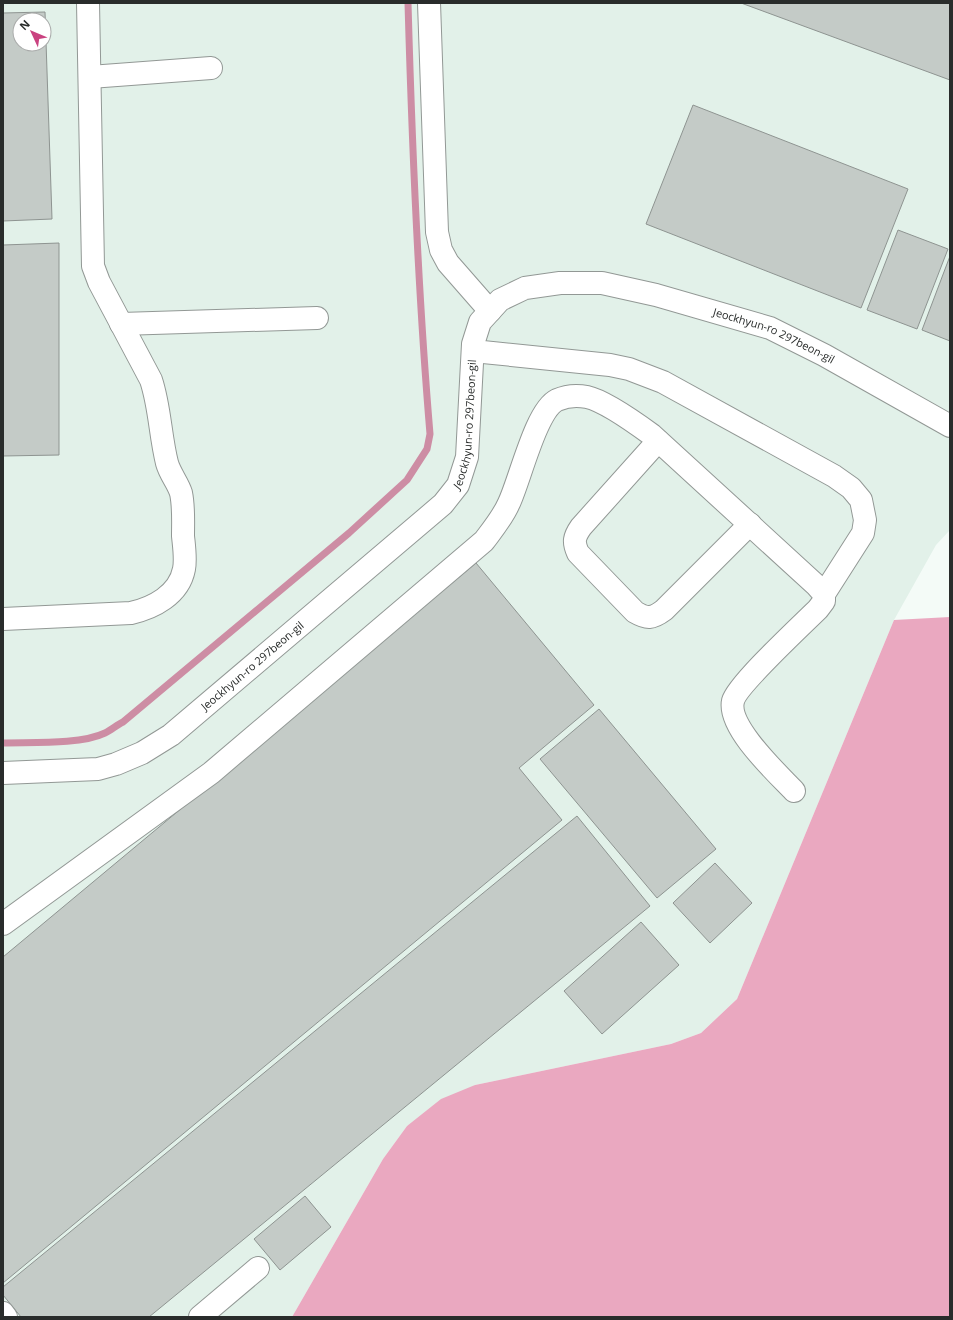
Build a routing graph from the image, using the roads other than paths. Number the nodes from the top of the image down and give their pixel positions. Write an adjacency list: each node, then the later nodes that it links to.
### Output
1 (88, 3): 4 (street)
2 (429, 3): 5 (street)
3 (211, 68): 4 (street)
4 (90, 77): 7 (street)
5 (490, 311): 8 (street, Jeockhyun-ro 297beon-gil); 9 (street, Jeockhyun-ro 297beon-gil)
6 (317, 318): 7 (street)
7 (121, 324): 13 (street)
8 (473, 351): 12 (street); 14 (street, Jeockhyun-ro 297beon-gil)
9 (950, 426)
10 (658, 441): 11 (street); 11 (street); 16 (street)
11 (750, 524): 12 (street)
12 (824, 594): 15 (street)
13 (3, 619)
14 (3, 772)
15 (794, 790)
16 (3, 924)
17 (258, 1268): 20 (street)
18 (3, 1313): 19 (street)
19 (6, 1317)
20 (200, 1317)

